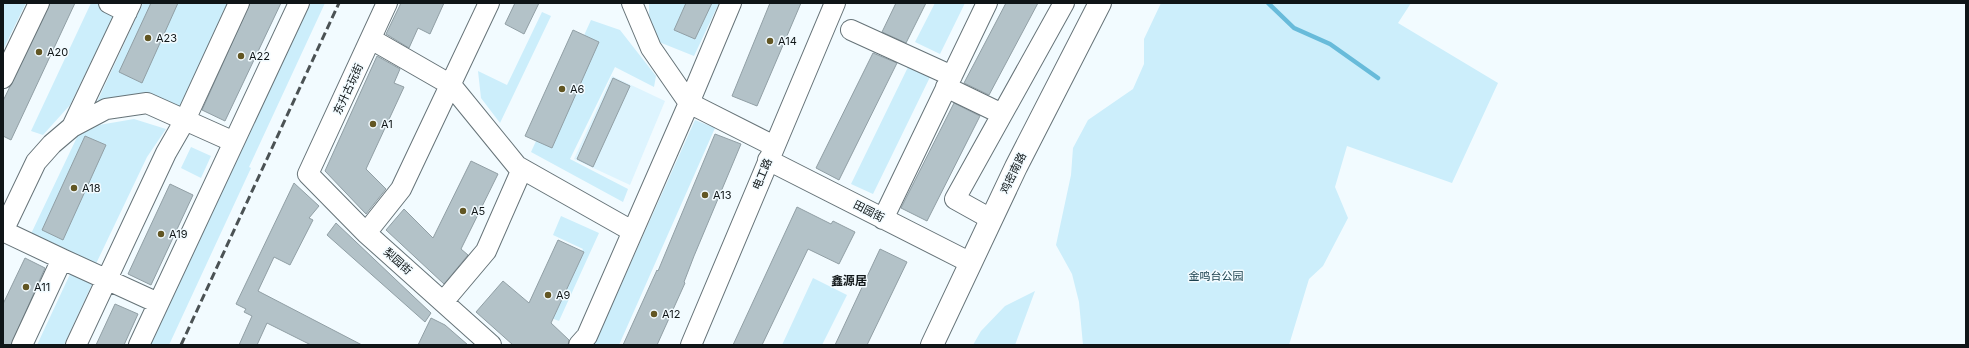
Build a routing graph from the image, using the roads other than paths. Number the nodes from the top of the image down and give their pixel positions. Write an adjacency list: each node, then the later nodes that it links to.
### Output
1 (39, 3): 16 (street)
2 (108, 3): 13 (street)
3 (239, 3): 21 (street)
4 (299, 3): 23 (street)
5 (387, 3): 15 (street, 东升古玩街)
6 (489, 3): 18 (street)
7 (632, 3): 19 (street)
8 (730, 3): 19 (street)
9 (835, 3): 24 (street, 电工路)
10 (987, 3): 17 (street)
11 (1064, 3): 20 (street)
12 (1100, 3): 28 (main road, 鸡密南路)
13 (129, 7): 22 (street)
14 (851, 30): 17 (street)
15 (371, 39): 18 (street); 26 (street, 东升古玩街)
16 (3, 78)
17 (949, 82): 20 (street); 27 (street)
18 (451, 85): 25 (street); 30 (street)
19 (689, 102): 24 (street, 田园街); 29 (street)
20 (1002, 114): 28 (street)
21 (185, 120): 22 (street); 23 (street); 33 (street)
22 (72, 127): 31 (street)
23 (234, 142): 35 (street)
24 (771, 153): 27 (street, 田园街); 41 (street, 电工路)
25 (522, 169): 29 (street); 34 (street)
26 (308, 174): 30 (street, 梨园街)
27 (883, 219): 32 (street, 田园街)
28 (991, 219): 32 (main road, 鸡密南路)
29 (632, 231): 40 (street)
30 (366, 232): 34 (street, 梨园街)
31 (62, 259): 33 (street); 36 (street)
32 (971, 263): 42 (main road, 鸡密南路)
33 (107, 280): 35 (street); 37 (street)
34 (443, 302): 39 (street, 梨园街)
35 (158, 303): 38 (street)
36 (22, 345)
37 (76, 345)
38 (139, 345)
39 (491, 345)
40 (580, 345)
41 (691, 345)
42 (932, 345)

